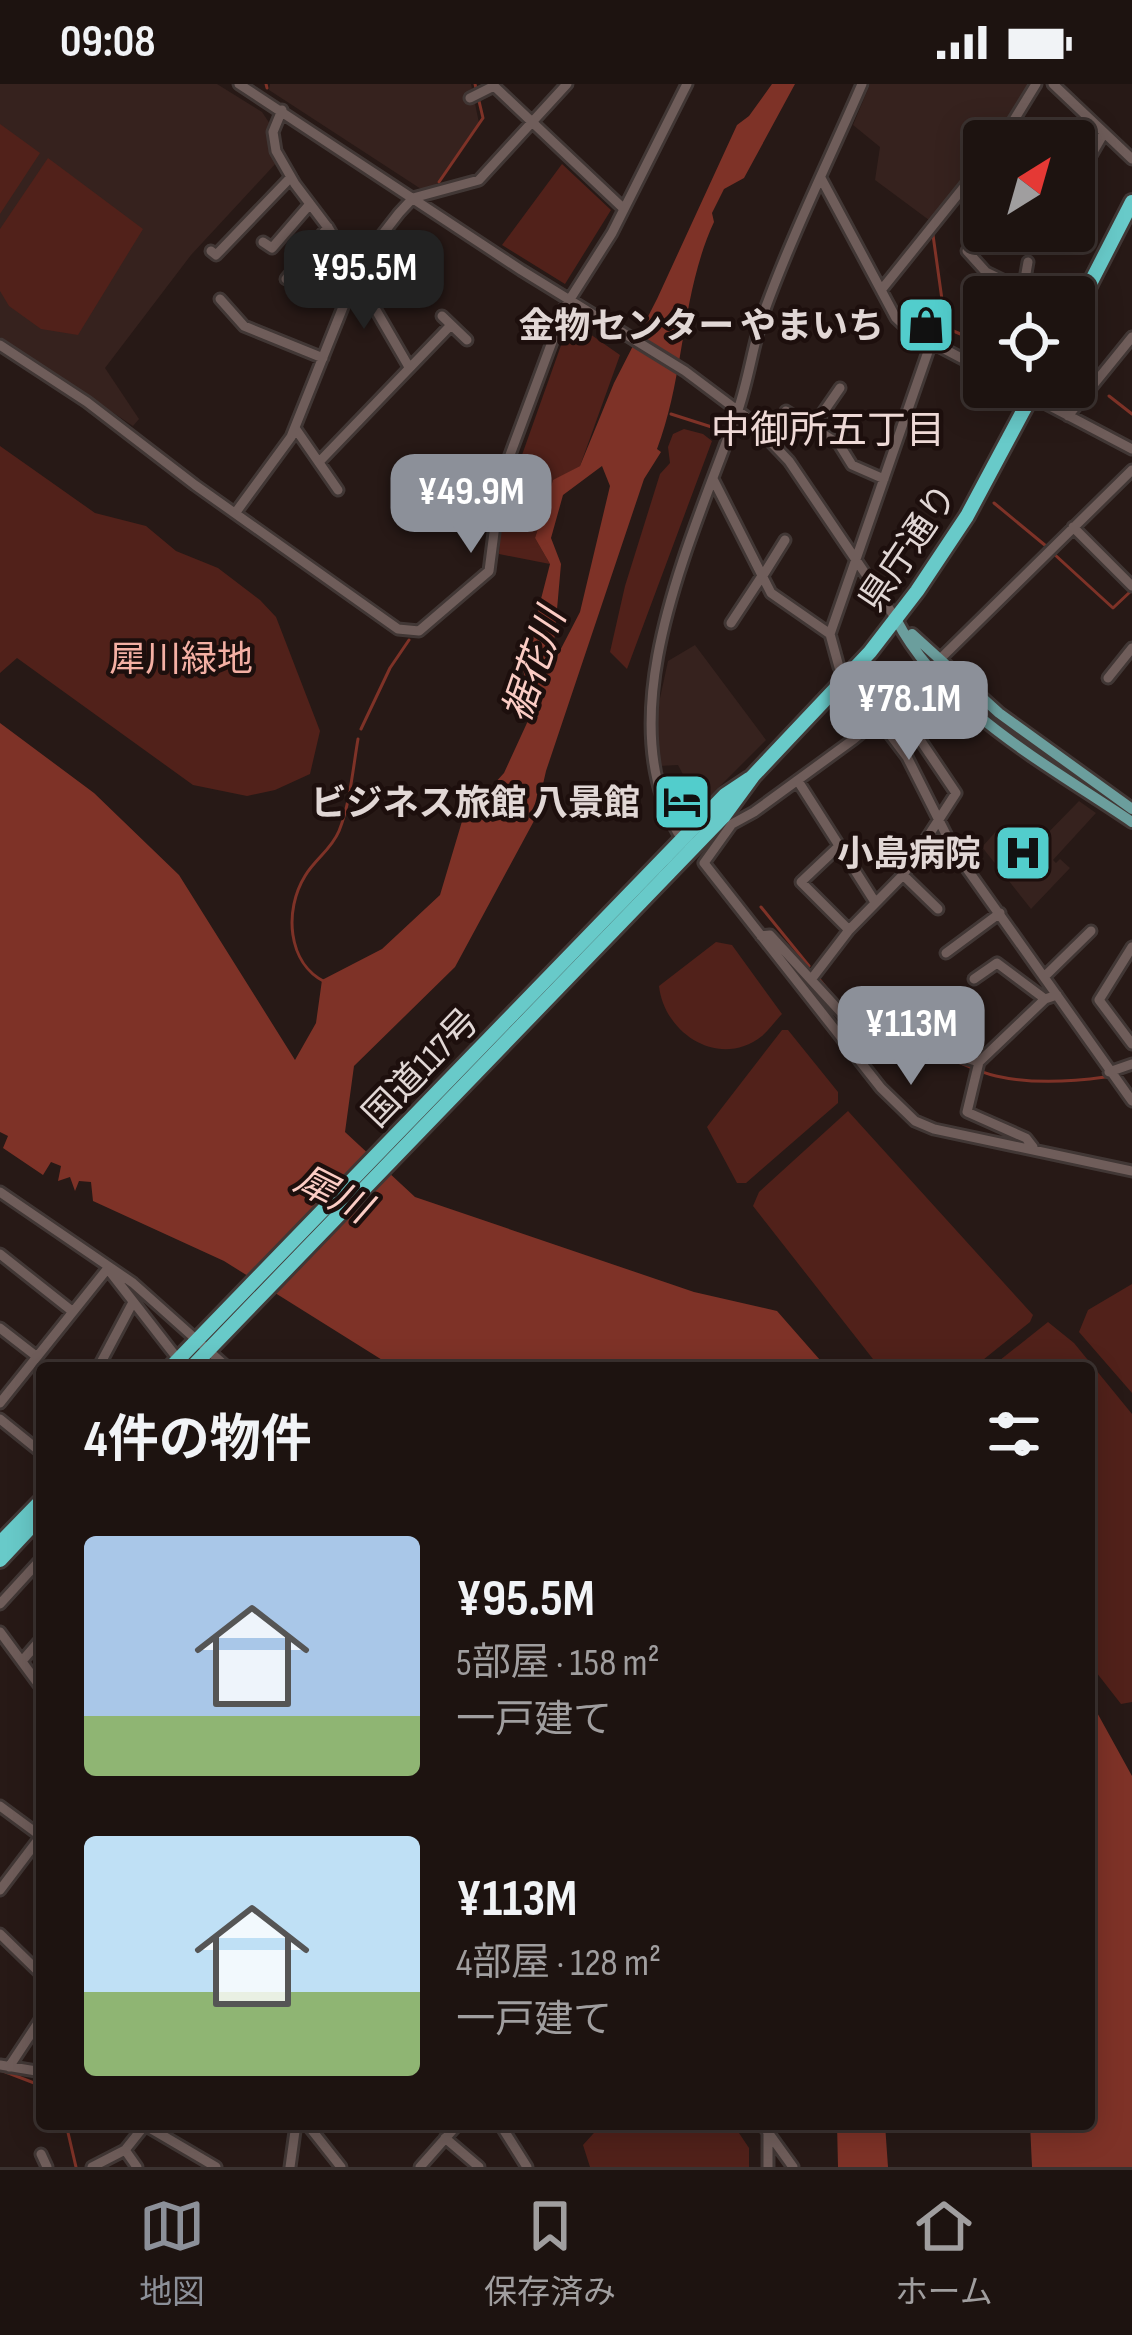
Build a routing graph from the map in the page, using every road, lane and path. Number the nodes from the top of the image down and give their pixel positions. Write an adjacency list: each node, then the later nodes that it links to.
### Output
1 (239, 84): 8 (street)
2 (568, 84): 10 (street)
3 (687, 84): 20 (street)
4 (862, 84): 15 (street)
5 (1036, 84): 9 (street)
6 (1053, 84): 11 (street)
7 (475, 96): 10 (street)
8 (282, 110): 14 (street); 17 (street)
9 (1014, 120)
10 (532, 125): 17 (street); 20 (street)
11 (1104, 133): 12 (street); 13 (street)
12 (1095, 148)
13 (1132, 159)
14 (291, 177): 19 (street); 24 (street)
15 (821, 178): 31 (street); 42 (street)
16 (963, 188): 31 (street)
17 (413, 198): 26 (street); 33 (street)
18 (1132, 202): 29 (highway)
19 (310, 204): 21 (street); 22 (street)
20 (624, 209): 33 (street)
21 (328, 227): 26 (street); 30 (street)
22 (263, 242)
23 (968, 252): 27 (street)
24 (216, 255)
25 (1028, 262): 28 (street)
26 (358, 276): 38 (street); 40 (street)
27 (992, 276)
28 (1025, 276)
29 (1094, 276)
30 (286, 279)
31 (882, 289): 36 (street)
32 (220, 299): 38 (street)
33 (572, 300): 42 (street); 55 (street)
34 (1132, 337): 46 (street)
35 (467, 340): 40 (street)
36 (931, 343): 39 (street); 53 (street)
37 (0, 346): 55 (street)
38 (322, 358): 48 (street)
39 (963, 359)
40 (409, 367): 50 (street)
41 (840, 388): 47 (street)
42 (734, 407): 52 (street); 58 (street)
43 (1025, 408): 61 (highway, 県庁通り)
44 (1057, 408): 46 (street)
45 (786, 411): 47 (street)
46 (1068, 416): 49 (street)
47 (813, 427): 53 (street)
48 (295, 428): 50 (street); 55 (street)
49 (1132, 449)
50 (320, 460): 54 (street)
51 (1132, 470): 56 (street)
52 (713, 479): 59 (street); 74 (street)
53 (884, 479): 58 (street)
54 (338, 490)
55 (236, 512)
56 (1073, 527): 60 (street); 65 (street)
57 (785, 541): 59 (street)
58 (856, 559): 61 (street); 63 (street)
59 (762, 576): 62 (street); 63 (street)
60 (1132, 586)
61 (896, 619): 65 (main road); 66 (highway, 県庁通り)
62 (731, 623)
63 (830, 634): 66 (street)
64 (1132, 648): 67 (street)
65 (935, 664): 68 (street); 71 (main road)
66 (848, 677): 69 (street); 72 (highway, 県庁通り)
67 (1108, 678)
68 (896, 704): 69 (street); 73 (street)
69 (879, 718): 70 (street); 73 (street)
70 (798, 781): 72 (street); 75 (street)
71 (1129, 811)
72 (723, 816): 74 (highway, 国道117号); 82 (street)
73 (938, 822): 76 (street); 79 (street)
74 (680, 845): 103 (highway, 国道117号)
75 (838, 847): 77 (street); 80 (street)
76 (903, 875): 77 (street); 78 (street)
77 (875, 902): 80 (street)
78 (938, 909)
79 (1000, 913): 84 (street); 85 (street)
80 (849, 930): 86 (street)
81 (1091, 931): 85 (street)
82 (761, 936): 86 (street); 95 (street)
83 (1132, 947): 90 (street)
84 (946, 952)
85 (1044, 976): 88 (street)
86 (813, 977): 92 (street)
87 (974, 979): 89 (street)
88 (1057, 995): 89 (street); 93 (street)
89 (1045, 999): 92 (street)
90 (1132, 1044)
91 (1132, 1064): 93 (street)
92 (978, 1067): 95 (street)
93 (1109, 1072): 94 (street)
94 (1132, 1101)
95 (1033, 1148): 96 (street)
96 (1132, 1171)
97 (0, 1192): 99 (street)
98 (0, 1253): 101 (street)
99 (108, 1268): 100 (street); 101 (street); 103 (street)
100 (132, 1304): 105 (street); 107 (street)
101 (72, 1311): 104 (street)
102 (0, 1328): 104 (street)
103 (209, 1340): 105 (highway, 国道117号); 108 (highway, 国道117号); 109 (street)
104 (34, 1359): 106 (street); 110 (street)
105 (172, 1361)
106 (36, 1362)
107 (101, 1362)
108 (195, 1362)
109 (225, 1362)
110 (0, 1403)
111 (0, 1419): 112 (street)
112 (36, 1448)
113 (36, 1506): 115 (highway)
114 (36, 1521): 116 (highway)
115 (0, 1543)
116 (0, 1560)
117 (36, 1565): 118 (street)
118 (0, 1604)
119 (0, 1632): 121 (street)
120 (36, 1645): 121 (street)
121 (22, 1661): 122 (street)
122 (36, 1681)
123 (0, 1806): 124 (street)
124 (36, 1833)
125 (36, 1845): 126 (street)
126 (0, 1890)
127 (0, 1934): 128 (street)
128 (36, 1969)
129 (36, 2025): 130 (street)
130 (5, 2066): 131 (street)
131 (36, 2071)
132 (140, 2130): 143 (street)
133 (153, 2130): 141 (street)
134 (171, 2130): 141 (street)
135 (295, 2130): 152 (street)
136 (312, 2130): 153 (street)
137 (452, 2130): 142 (street)
138 (503, 2130): 146 (street)
139 (765, 2130): 156 (street)
140 (766, 2130): 157 (street)
141 (167, 2138): 145 (street)
142 (445, 2138): 154 (street); 155 (street)
143 (125, 2150): 148 (street); 149 (street)
144 (41, 2154): 147 (street)
145 (197, 2156): 150 (street); 151 (street)
146 (522, 2164)
147 (47, 2167)
148 (92, 2167)
149 (136, 2167)
150 (184, 2167)
151 (216, 2167)
152 (290, 2167)
153 (341, 2167)
154 (420, 2167)
155 (478, 2167)
156 (768, 2167)
157 (793, 2167)

